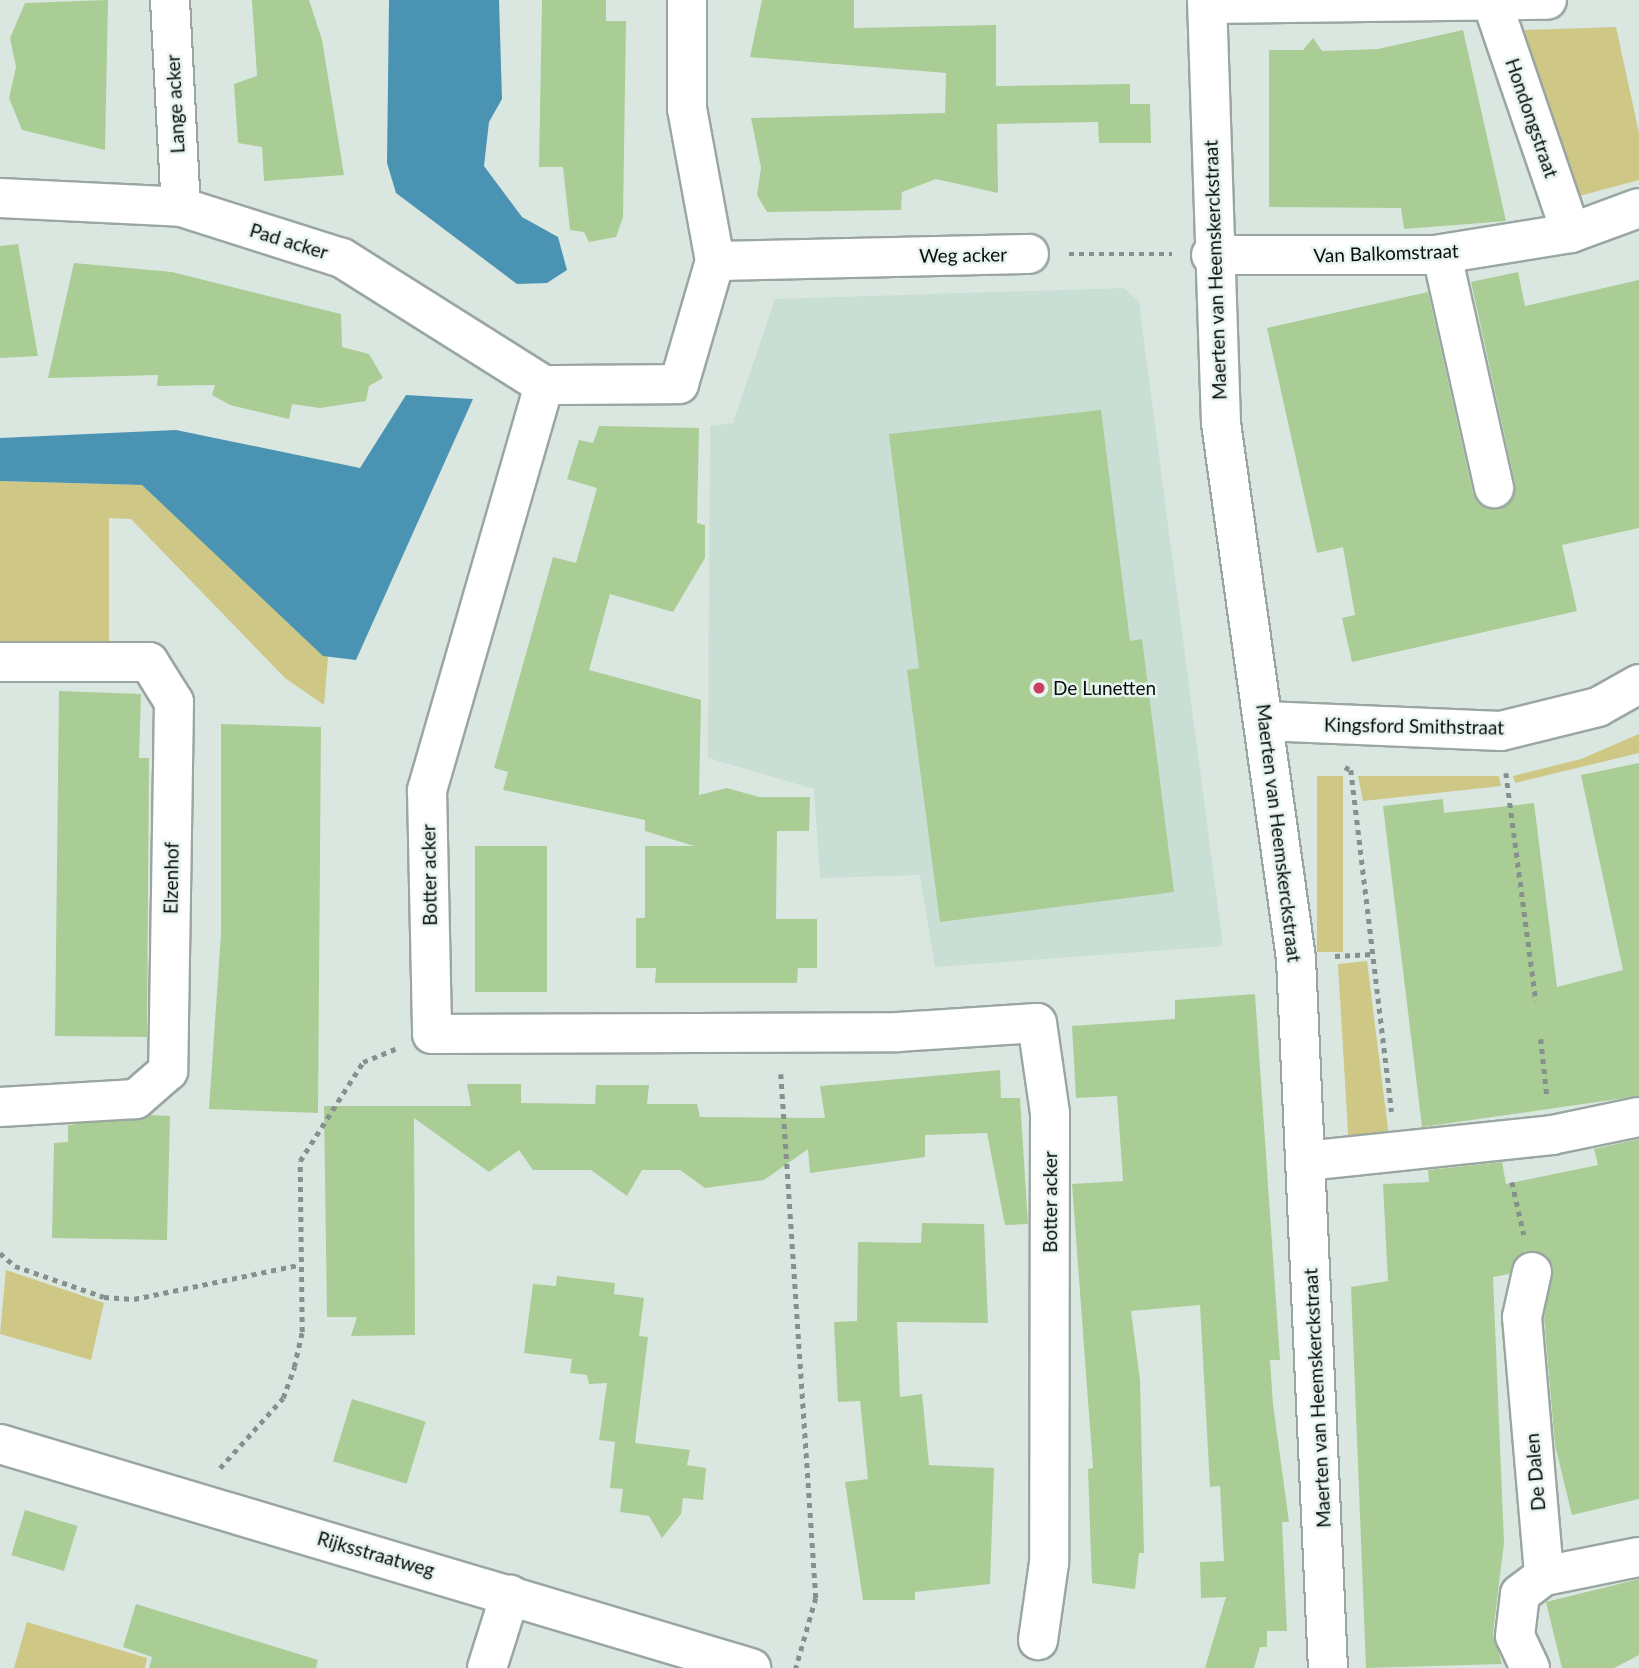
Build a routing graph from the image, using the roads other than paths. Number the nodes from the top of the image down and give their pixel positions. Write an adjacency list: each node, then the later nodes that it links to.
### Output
1 (170, 0): 7 (street, Lange acker)
2 (687, 0): 13 (street)
3 (1547, 0): 5 (street)
4 (1208, 2): 5 (street); 11 (street, Maerten van Heemskerckstraat)
5 (1492, 2): 9 (street, Hondongstraat)
6 (0, 198): 7 (street, Pad acker)
7 (181, 207): 14 (street, Pad acker)
8 (1639, 208): 9 (street, Van Balkomstraat)
9 (1571, 233): 12 (street, Van Balkomstraat)
10 (1029, 254): 13 (street, Weg acker)
11 (1211, 255): 12 (street, Van Balkomstraat); 18 (street, Maerten van Heemskerckstraat)
12 (1442, 255): 15 (street)
13 (715, 261): 14 (street)
14 (544, 386): 27 (street, Botter acker)
15 (1494, 488)
16 (0, 662): 19 (street, Elzenhof)
17 (1639, 684): 18 (street, Kingsford Smithstraat)
18 (1264, 721): 21 (street, Maerten van Heemskerckstraat)
19 (0, 1107)
20 (1639, 1117): 21 (street)
21 (1306, 1161): 30 (street, Maerten van Heemskerckstraat)
22 (1532, 1272): 25 (street, De Dalen)
23 (0, 1444): 26 (street, Rijksstraatweg)
24 (1639, 1557): 25 (street)
25 (1544, 1576): 31 (street)
26 (510, 1595): 28 (street); 29 (street, Rijksstraatweg)
27 (1038, 1640)
28 (487, 1668)
29 (751, 1668)
30 (1328, 1668)
31 (1530, 1668)

